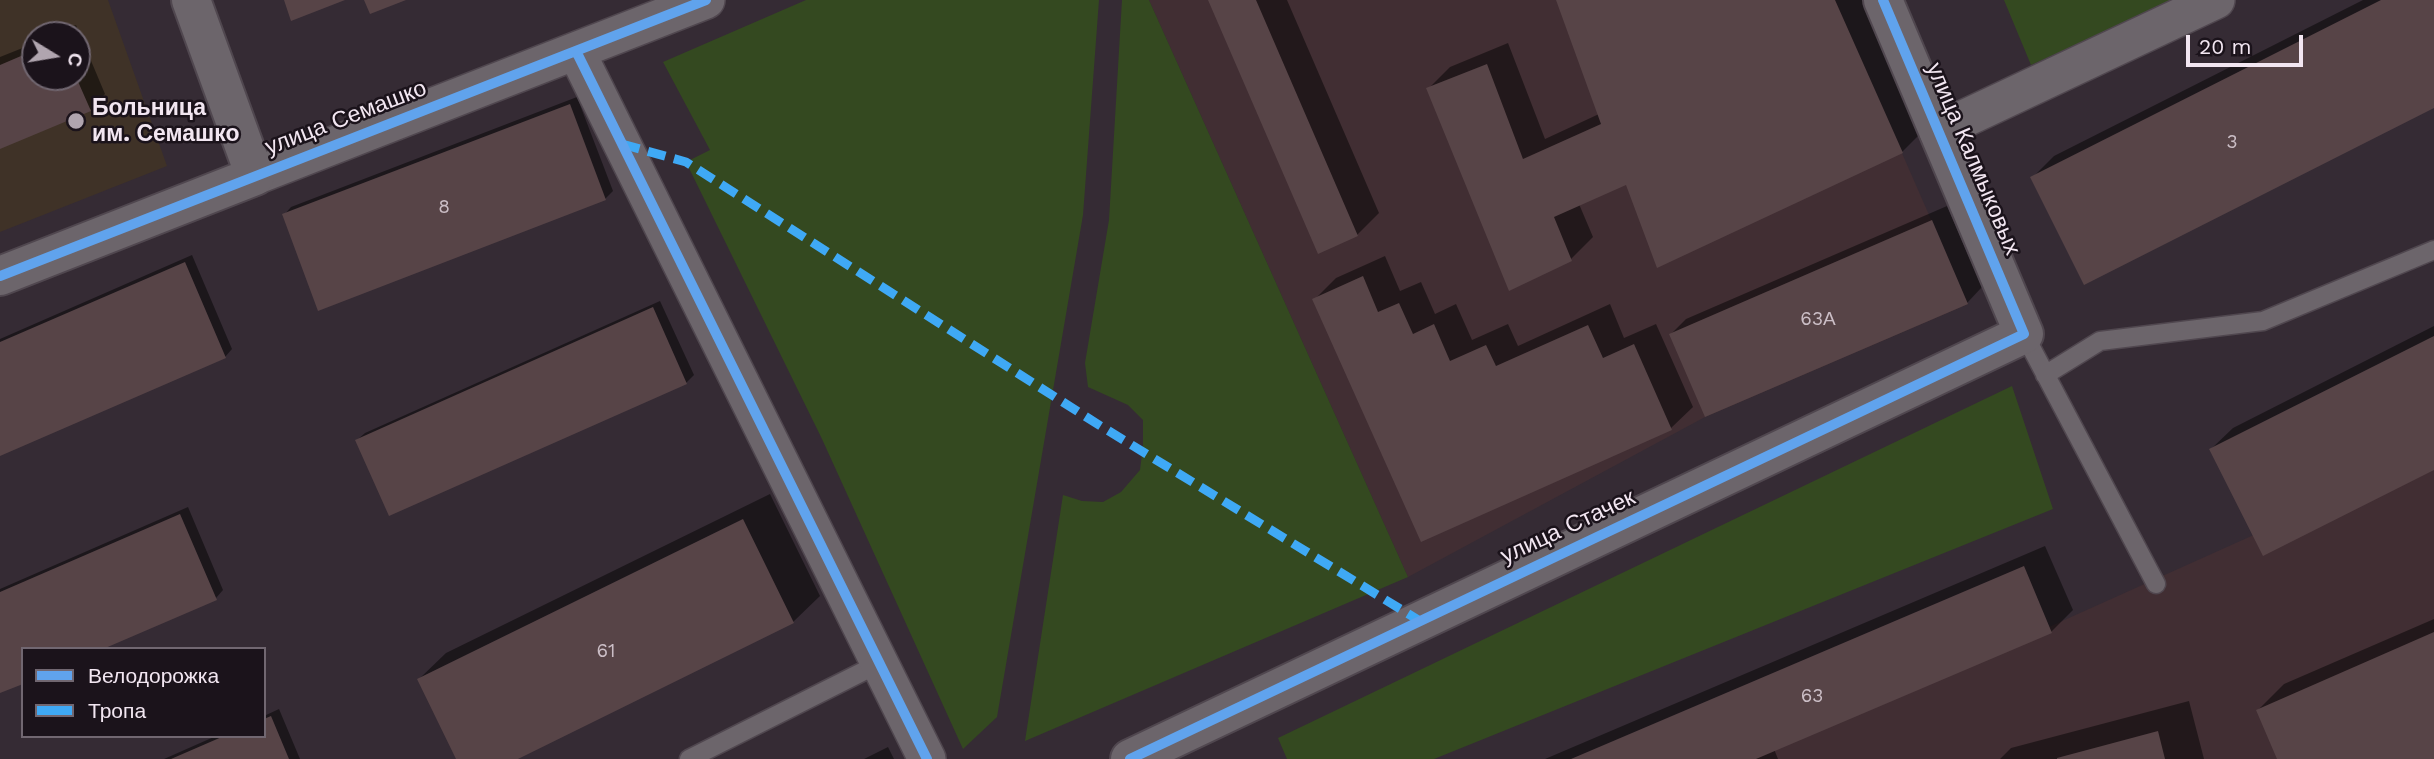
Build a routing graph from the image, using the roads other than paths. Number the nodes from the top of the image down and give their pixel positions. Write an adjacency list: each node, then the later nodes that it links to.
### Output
1 (191, 0): 7 (street)
2 (706, 0): 5 (street, улица Семашко)
3 (1883, 0): 6 (street, улица Калмыковых)
4 (2216, 0): 6 (street, улица Калмыковых)
5 (576, 51): 7 (street, улица Семашко); 13 (street)
6 (1938, 131): 10 (street, улица Калмыковых)
7 (255, 176): 9 (street, улица Семашко)
8 (2434, 250): 11 (lane)
9 (0, 276)
10 (2024, 334): 11 (lane); 16 (street, улица Стачек)
11 (2045, 375): 12 (lane)
12 (2156, 584)
13 (880, 663): 14 (lane); 15 (street)
14 (689, 759)
15 (927, 759)
16 (1130, 759)

